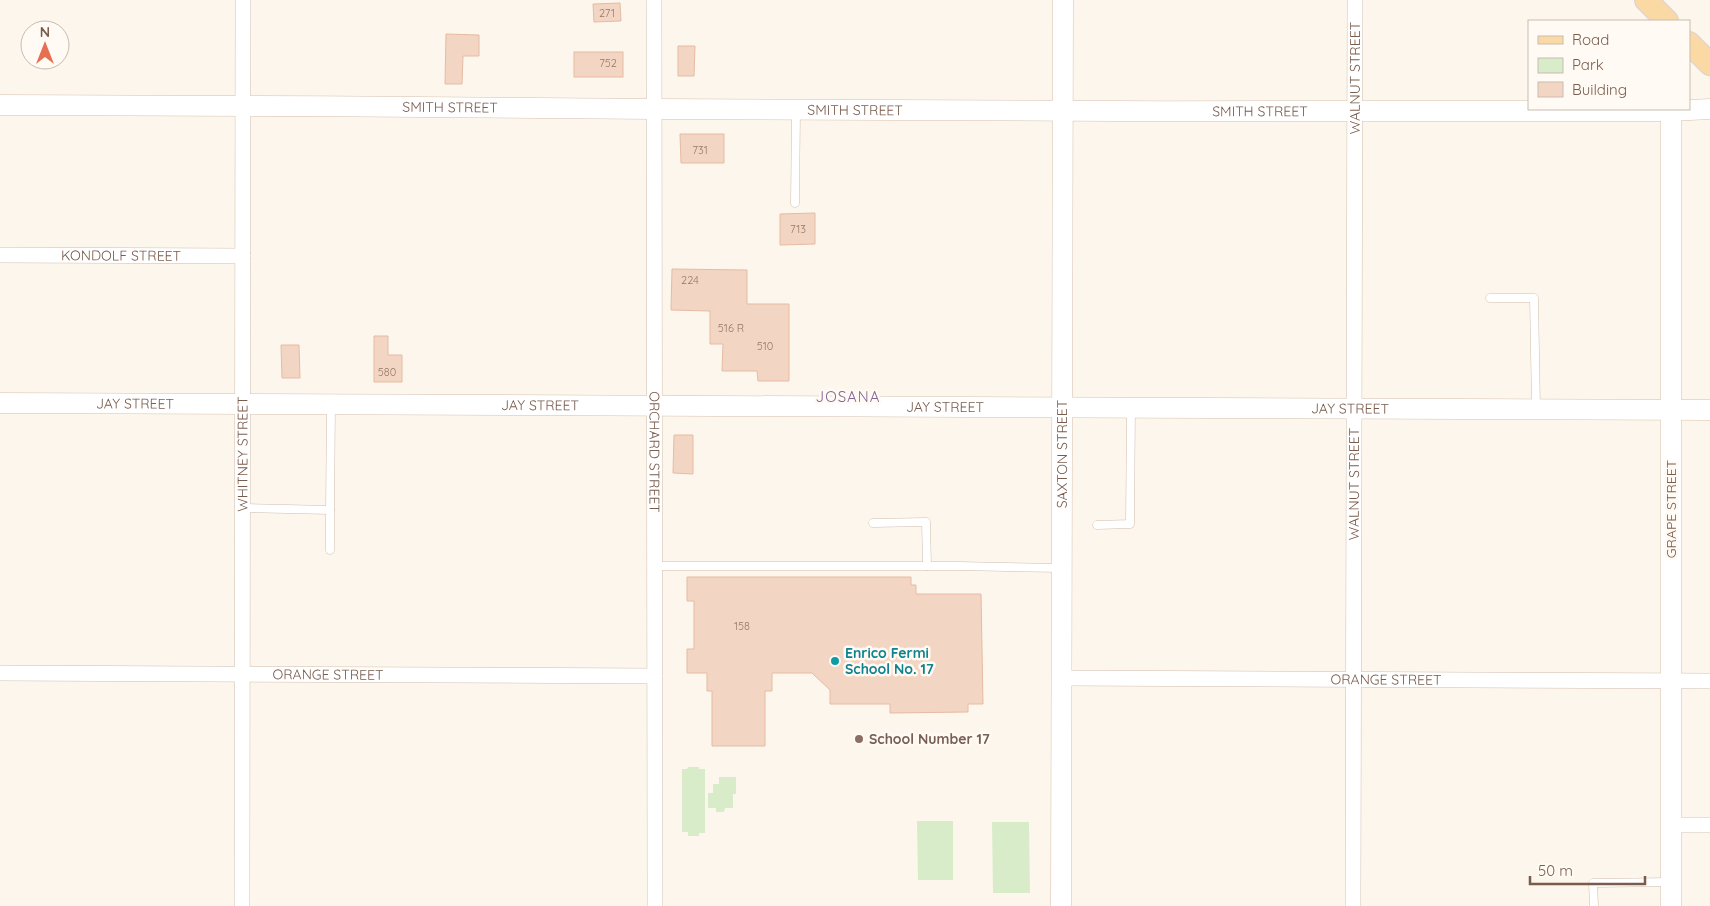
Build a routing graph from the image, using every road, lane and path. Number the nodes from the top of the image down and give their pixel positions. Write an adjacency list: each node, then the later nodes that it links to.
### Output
1 (243, 0): 10 (street, WHITNEY STREET)
2 (654, 0): 11 (street, ORCHARD STREET)
3 (1063, 0): 14 (street, SAXTON STREET)
4 (1355, 0): 16 (street, WALNUT STREET)
5 (1646, 0): 6 (main road)
6 (1666, 20)
7 (1690, 44): 8 (main road)
8 (1710, 64)
9 (0, 105): 10 (street, SMITH STREET)
10 (243, 105): 11 (street, SMITH STREET); 19 (street, WHITNEY STREET)
11 (654, 109): 13 (street, SMITH STREET); 24 (street, ORCHARD STREET)
12 (1710, 109): 15 (street, SMITH STREET)
13 (796, 110): 14 (street, SMITH STREET); 17 (lane)
14 (1062, 111): 16 (street, SMITH STREET); 25 (street, SAXTON STREET)
15 (1671, 111): 16 (street, SMITH STREET); 29 (street, GRAPE STREET)
16 (1355, 112): 27 (street, WALNUT STREET)
17 (795, 203)
18 (0, 255): 19 (street, KONDOLF STREET)
19 (242, 256): 22 (street, WHITNEY STREET)
20 (1490, 298): 28 (lane)
21 (0, 403): 22 (street, JAY STREET)
22 (242, 404): 23 (street, JAY STREET); 31 (street, WHITNEY STREET)
23 (331, 405): 24 (street, JAY STREET); 32 (lane)
24 (654, 406): 25 (street, JAY STREET); 36 (street, ORCHARD STREET)
25 (1062, 408): 26 (street, JAY STREET); 38 (street, SAXTON STREET)
26 (1131, 408): 27 (street, JAY STREET); 34 (lane)
27 (1354, 409): 28 (street, JAY STREET); 43 (street, WALNUT STREET)
28 (1536, 410): 29 (street, JAY STREET)
29 (1671, 410): 30 (street, JAY STREET); 44 (street, GRAPE STREET)
30 (1710, 410)
31 (242, 508): 32 (lane); 40 (street, WHITNEY STREET)
32 (330, 510): 35 (lane)
33 (873, 523): 37 (lane)
34 (1097, 525)
35 (330, 550)
36 (655, 566): 37 (lane); 41 (street, ORCHARD STREET)
37 (927, 566): 38 (lane)
38 (1062, 568): 42 (street, SAXTON STREET)
39 (0, 673): 40 (street, ORANGE STREET)
40 (242, 674): 41 (street, ORANGE STREET); 49 (street, WHITNEY STREET)
41 (655, 676): 50 (street, ORCHARD STREET)
42 (1062, 678): 43 (street, ORANGE STREET); 51 (street, SAXTON STREET)
43 (1353, 680): 44 (street, ORANGE STREET); 52 (street, WALNUT STREET)
44 (1671, 681): 45 (street, ORANGE STREET); 46 (street, GRAPE STREET)
45 (1710, 681)
46 (1671, 825): 47 (street); 48 (street, GRAPE STREET)
47 (1710, 825)
48 (1671, 882): 53 (lane); 54 (street, GRAPE STREET)
49 (242, 906)
50 (655, 906)
51 (1061, 906)
52 (1353, 906)
53 (1594, 906)
54 (1671, 906)

